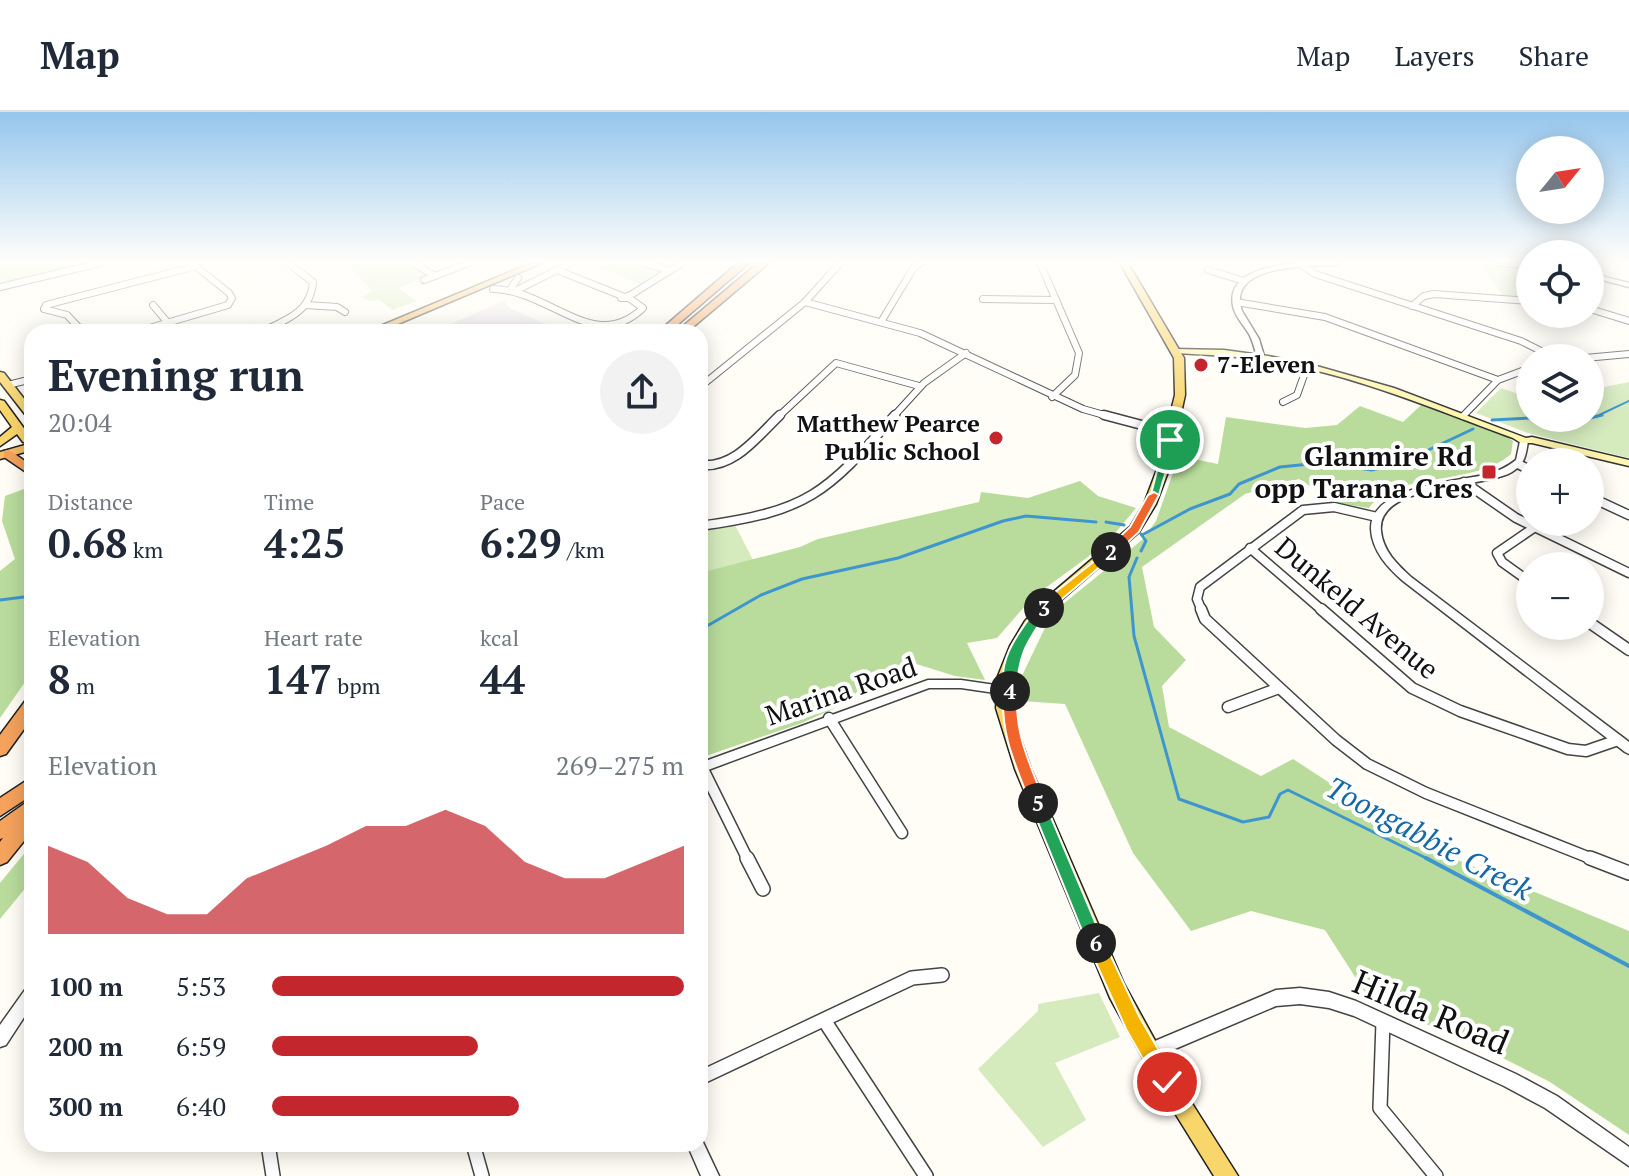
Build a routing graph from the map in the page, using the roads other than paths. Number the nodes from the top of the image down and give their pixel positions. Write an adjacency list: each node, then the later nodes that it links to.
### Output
1 (58, 313): 20 (street)
2 (159, 313): 19 (street)
3 (207, 313): 19 (street)
4 (296, 313): 22 (street)
5 (418, 313): 23 (highway)
6 (435, 313): 24 (highway)
7 (571, 313): 25 (street)
8 (792, 313): 37 (street)
9 (845, 313): 18 (street)
10 (887, 313): 18 (street)
11 (1062, 313): 40 (street)
12 (1154, 313): 27 (main road)
13 (1240, 313): 30 (street)
14 (1307, 313): 35 (street)
15 (1433, 313): 26 (street)
16 (1604, 313): 17 (street)
17 (1629, 321)
18 (881, 322): 28 (street)
19 (168, 323): 21 (street)
20 (75, 324)
21 (164, 324)
22 (279, 324)
23 (390, 324)
24 (408, 324)
25 (599, 324)
26 (1527, 344)
27 (1177, 351): 30 (main road); 46 (main road)
28 (966, 353): 39 (street); 40 (street)
29 (1629, 354): 31 (street)
30 (1260, 356): 32 (main road)
31 (1604, 356)
32 (1308, 364): 41 (street); 44 (main road)
33 (1516, 373): 35 (street)
34 (0, 375): 38 (main road)
35 (1498, 380): 44 (street)
36 (24, 381): 38 (street)
37 (708, 381)
38 (8, 385): 43 (main road)
39 (919, 386): 55 (street); 61 (street)
40 (1052, 397): 46 (street)
41 (1283, 402)
42 (0, 403): 45 (main road)
43 (24, 406)
44 (1463, 416): 48 (main road)
45 (18, 428): 47 (main road); 51 (main road)
46 (1172, 433): 69 (main road)
47 (24, 435)
48 (1524, 439): 50 (street); 52 (main road)
49 (24, 445): 51 (highway)
50 (1523, 448)
51 (2, 450): 54 (highway)
52 (1629, 463)
53 (1516, 465): 56 (street)
54 (24, 466)
55 (708, 466)
56 (1464, 482): 59 (street); 60 (street)
57 (1604, 503): 58 (street)
58 (1629, 515)
59 (1377, 517): 64 (street); 76 (street)
60 (1516, 517)
61 (708, 524)
62 (1522, 536): 65 (street)
63 (1553, 536): 66 (street)
64 (1250, 548): 70 (street); 76 (street, Dunkeld Avenue)
65 (1516, 572)
66 (1629, 573)
67 (1604, 633): 68 (street)
68 (1629, 650)
69 (1011, 665): 71 (main road); 75 (main road)
70 (1279, 688): 72 (street); 88 (street)
71 (1002, 690): 74 (street, Marina Road); 75 (main road)
72 (1228, 707)
73 (24, 716): 77 (highway)
74 (829, 718): 79 (street, Marina Road); 86 (street)
75 (1009, 721): 95 (main road)
76 (1618, 740): 78 (street)
77 (0, 749)
78 (1629, 749)
79 (708, 764)
80 (708, 781): 89 (street)
81 (24, 791): 82 (highway)
82 (0, 808)
83 (24, 820): 85 (highway)
84 (24, 825): 87 (highway)
85 (0, 831)
86 (902, 833)
87 (0, 856)
88 (1629, 873)
89 (763, 889)
90 (942, 975): 92 (street)
91 (24, 1004): 94 (street)
92 (824, 1020): 96 (street); 104 (street)
93 (1383, 1022): 95 (street, Hilda Road); 100 (street, Hilda Road); 106 (street)
94 (0, 1039)
95 (1149, 1052): 105 (main road)
96 (708, 1074)
97 (269, 1152): 101 (street)
98 (475, 1152): 102 (street)
99 (699, 1152): 103 (street)
100 (1629, 1157)
101 (270, 1175)
102 (482, 1176)
103 (710, 1176)
104 (926, 1176)
105 (1227, 1176)
106 (1436, 1176)

